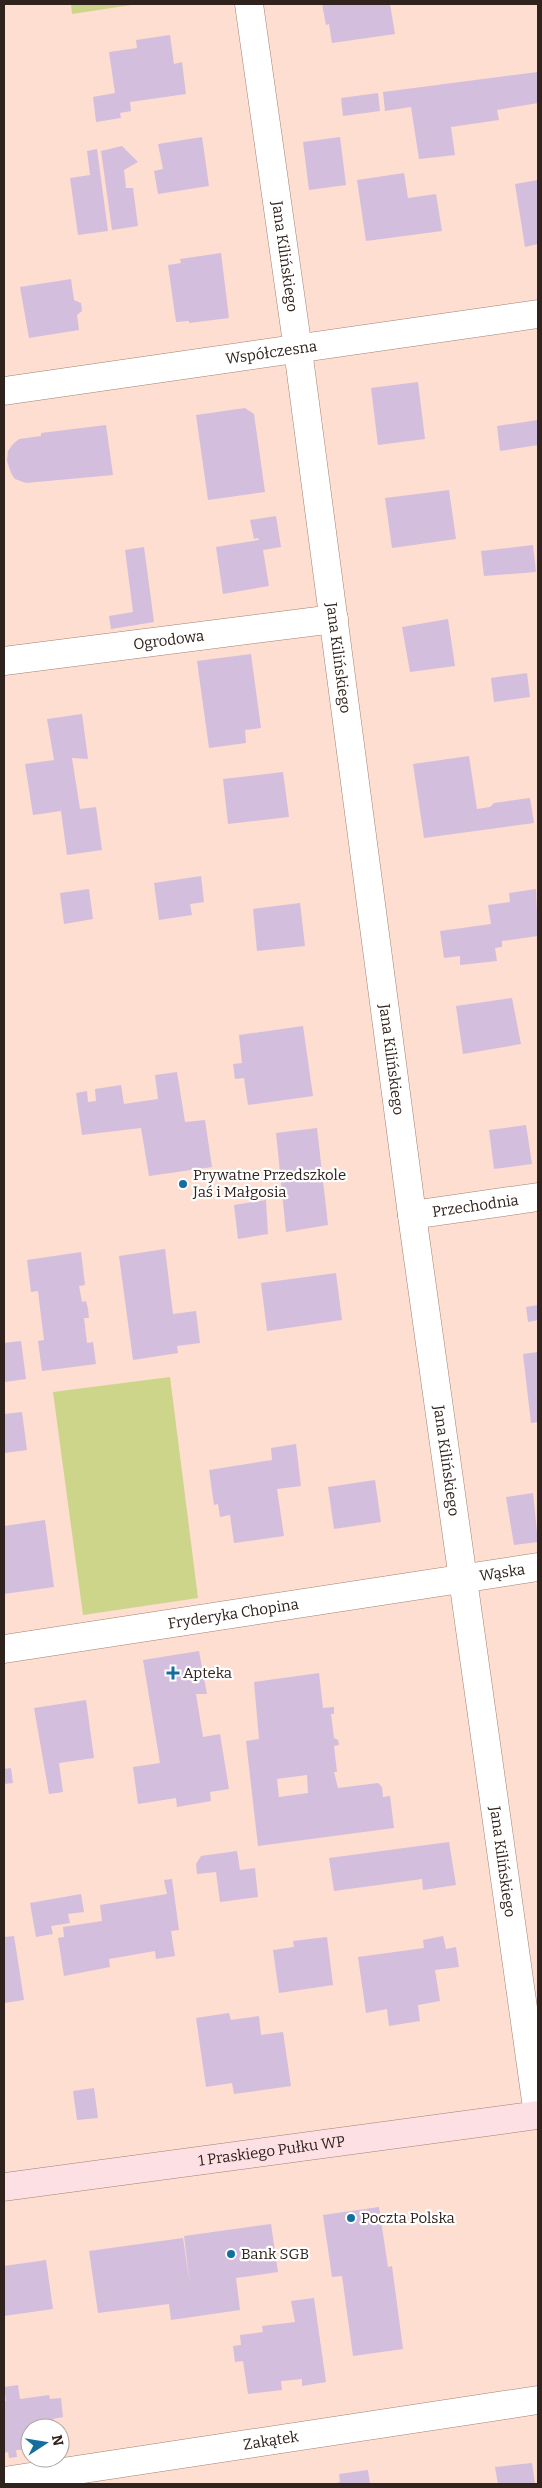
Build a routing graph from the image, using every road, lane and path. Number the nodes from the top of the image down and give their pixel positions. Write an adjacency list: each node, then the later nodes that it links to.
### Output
1 (249, 4): 3 (street, Jana Kilińskiego)
2 (538, 314): 3 (street, Współczesna)
3 (298, 350): 4 (street, Współczesna); 5 (street, Jana Kilińskiego)
4 (4, 391)
5 (334, 619): 6 (street, Ogrodowa); 8 (street, Jana Kilińskiego)
6 (4, 661)
7 (538, 1197): 8 (street, Przechodnia)
8 (412, 1214): 10 (street, Jana Kilińskiego)
9 (538, 1567): 10 (street, Wąska)
10 (464, 1578): 11 (street, Fryderyka Chopina); 12 (street, Jana Kilińskiego)
11 (4, 1649)
12 (538, 2115): 13 (street, 1 Praskiego Pułku WP)
13 (4, 2187)
14 (538, 2400): 15 (street, Zakątek)
15 (4, 2481)

